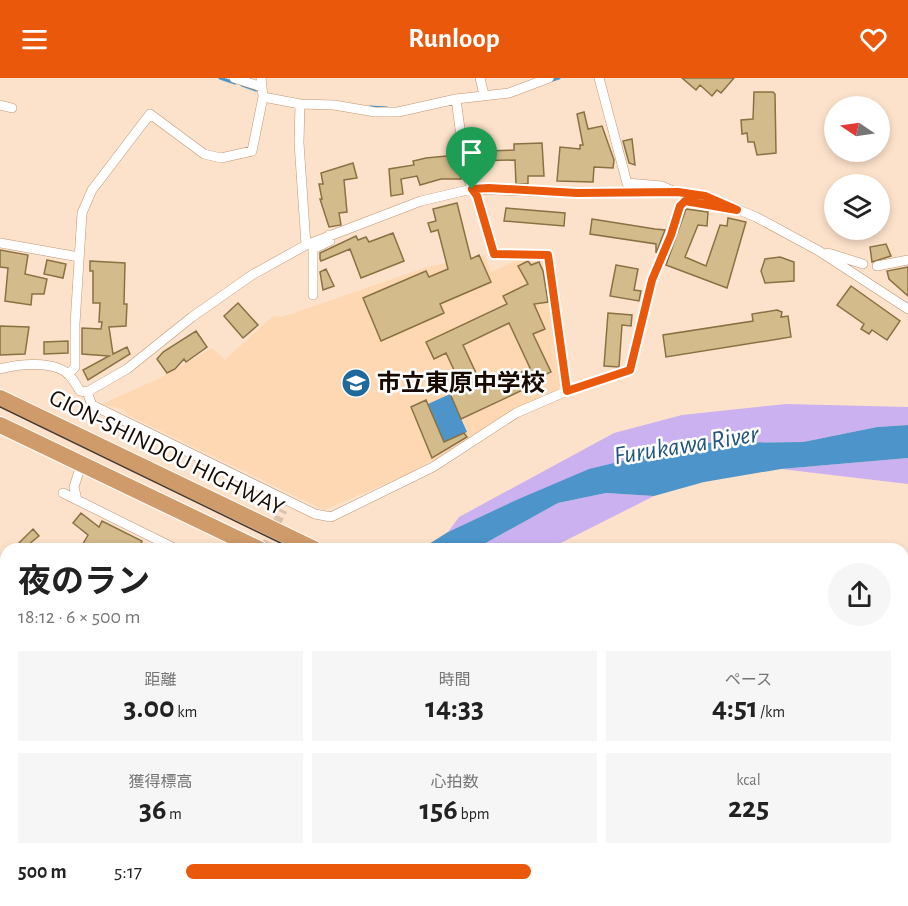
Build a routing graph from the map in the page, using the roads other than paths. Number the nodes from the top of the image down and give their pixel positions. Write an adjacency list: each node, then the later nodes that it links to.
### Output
1 (234, 78): 5 (street)
2 (480, 78): 6 (street)
3 (549, 78): 6 (street)
4 (599, 78): 12 (street)
5 (262, 87): 8 (street); 18 (street)
6 (484, 95): 7 (street)
7 (456, 99): 8 (street); 11 (street)
8 (300, 104): 16 (street)
9 (0, 105): 10 (street)
10 (12, 108)
11 (472, 189): 12 (street); 14 (street); 26 (street)
12 (678, 192): 13 (street)
13 (737, 210): 17 (street); 26 (street)
14 (328, 235): 16 (street); 22 (street)
15 (0, 243): 18 (street)
16 (306, 244): 27 (street)
17 (819, 251): 20 (street); 23 (street)
18 (79, 257): 25 (street)
19 (908, 260): 21 (street)
20 (863, 264)
21 (877, 266)
22 (313, 295)
23 (908, 309)
24 (0, 369): 25 (street)
25 (69, 374): 27 (street)
26 (567, 391): 33 (street)
27 (87, 392): 33 (street)
28 (0, 398): 37 (highway, GION-SHINDOU HIGHWAY)
29 (0, 425): 30 (highway, GION-SHINDOU HIGHWAY)
30 (81, 465): 32 (street); 36 (highway, GION-SHINDOU HIGHWAY)
31 (63, 493): 32 (street)
32 (77, 500): 35 (street)
33 (288, 500): 34 (street)
34 (283, 510)
35 (164, 543)
36 (247, 543)
37 (302, 543)

